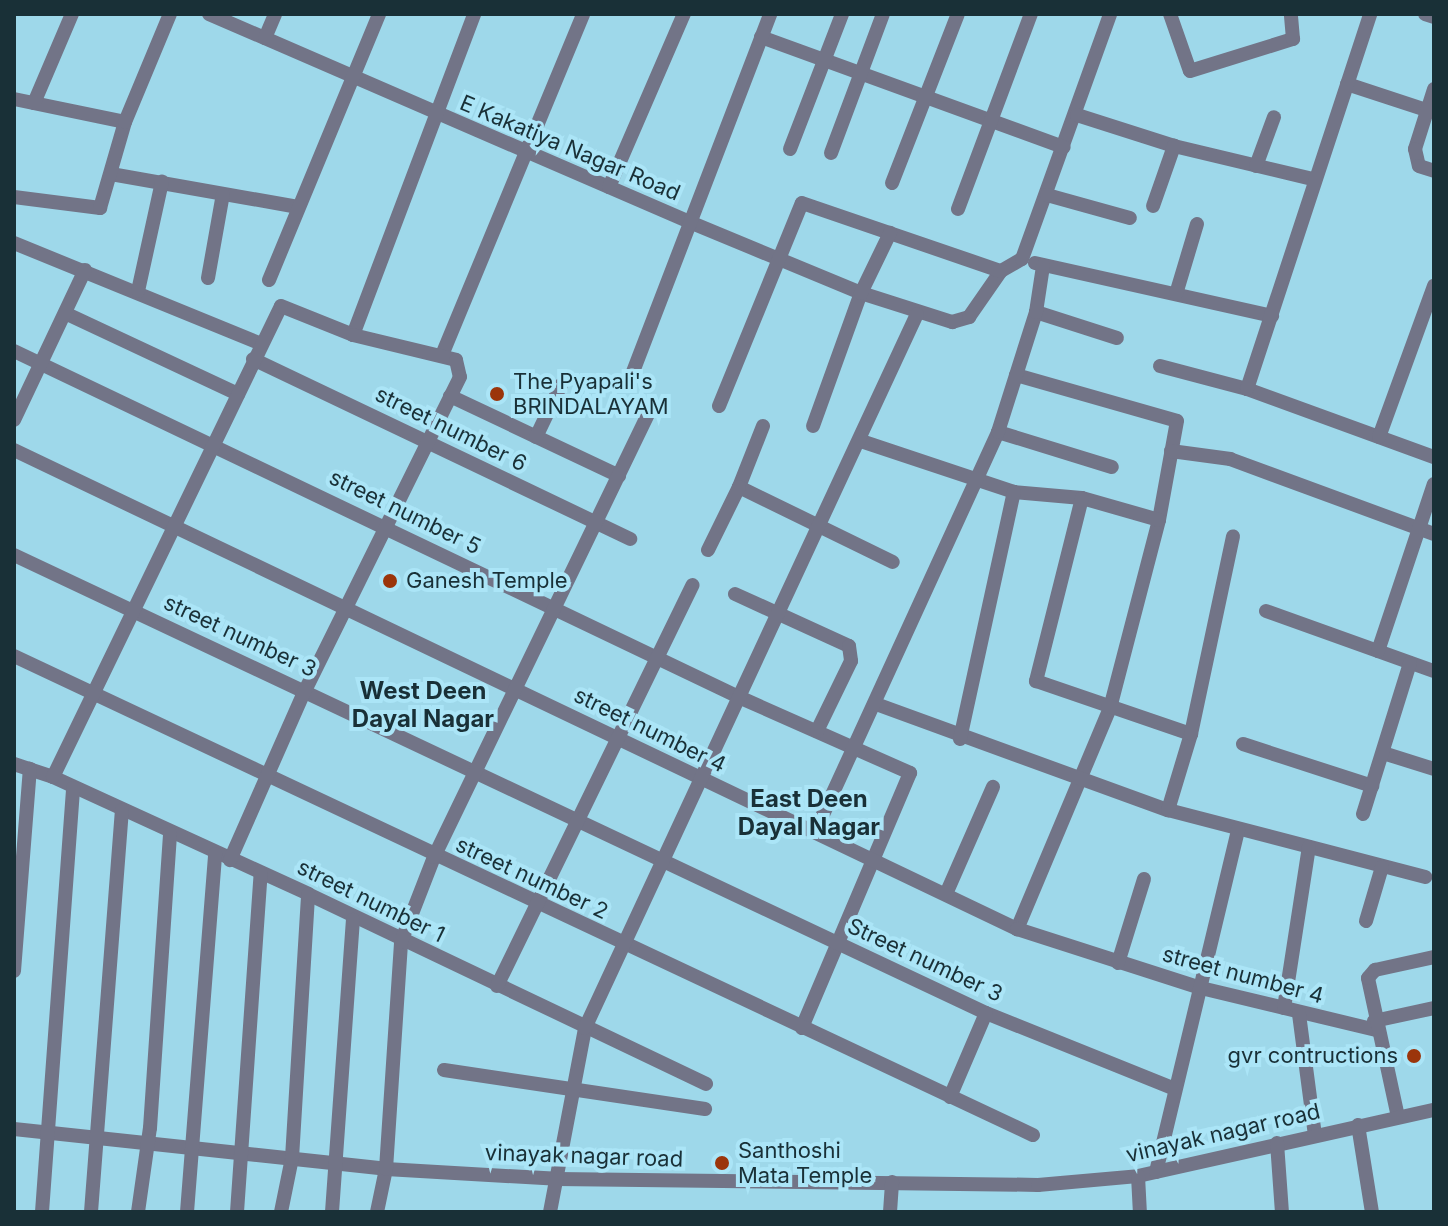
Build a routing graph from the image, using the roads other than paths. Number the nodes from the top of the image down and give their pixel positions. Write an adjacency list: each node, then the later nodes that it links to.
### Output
1 (72, 14): 29 (street)
2 (170, 14): 35 (street)
3 (209, 14): 21 (street, E Kakatiya Nagar Road)
4 (275, 14): 21 (street)
5 (379, 14): 24 (street)
6 (474, 14): 31 (street)
7 (583, 14): 39 (street)
8 (684, 14): 47 (street)
9 (770, 14): 20 (street)
10 (842, 14): 22 (street)
11 (883, 14): 23 (street)
12 (958, 14): 27 (street)
13 (1031, 14): 34 (street)
14 (1110, 14): 32 (street)
15 (1170, 14): 16 (street)
16 (1291, 14)
17 (1370, 14): 25 (street)
18 (1425, 14): 19 (street)
19 (1434, 17)
20 (761, 37): 22 (street); 55 (street)
21 (265, 38): 24 (street, E Kakatiya Nagar Road)
22 (824, 58): 23 (street); 38 (street)
23 (862, 73): 27 (street); 40 (street)
24 (351, 80): 31 (street, E Kakatiya Nagar Road); 52 (street)
25 (1347, 84): 30 (street); 44 (street)
26 (1434, 89): 30 (street)
27 (926, 96): 34 (street); 46 (street)
28 (14, 99): 29 (street)
29 (34, 103): 35 (street)
30 (1426, 110): 42 (street)
31 (436, 115): 39 (street, E Kakatiya Nagar Road); 74 (street)
32 (1077, 115): 36 (street); 37 (street)
33 (1274, 117): 41 (street)
34 (993, 120): 37 (street); 53 (street)
35 (125, 122): 43 (street)
36 (1174, 146): 41 (street); 51 (street)
37 (1064, 147): 49 (street)
38 (790, 149)
39 (523, 151): 47 (street, E Kakatiya Nagar Road); 78 (street)
40 (831, 153)
41 (1256, 166): 44 (street)
42 (1434, 171)
43 (111, 174): 45 (street); 50 (street)
44 (1313, 179): 73 (street)
45 (162, 182): 48 (street); 67 (street)
46 (892, 183)
47 (609, 187): 55 (street, E Kakatiya Nagar Road)
48 (223, 194): 52 (street); 64 (street)
49 (1047, 195): 54 (street); 60 (street)
50 (14, 197)
51 (1153, 206)
52 (298, 207): 65 (street)
53 (958, 209)
54 (1130, 218)
55 (692, 223): 59 (street, E Kakatiya Nagar Road); 83 (street)
56 (1197, 224): 69 (street)
57 (890, 233): 59 (street); 63 (street); 68 (street)
58 (14, 243): 62 (street)
59 (777, 257): 68 (street, E Kakatiya Nagar Road); 88 (street)
60 (1022, 259): 61 (street); 63 (street)
61 (1043, 266): 69 (street); 70 (street)
62 (85, 270): 67 (street); 71 (street)
63 (1001, 271): 72 (street, E Kakatiya Nagar Road)
64 (208, 278)
65 (269, 280)
66 (1434, 286): 95 (street)
67 (138, 291): 76 (street)
68 (861, 293): 72 (street, E Kakatiya Nagar Road); 92 (street)
69 (1176, 294): 73 (street)
70 (1036, 312): 75 (street); 82 (street)
71 (67, 314): 80 (street); 86 (street)
72 (917, 314): 97 (street)
73 (1272, 316): 85 (street)
74 (353, 335): 76 (street); 78 (street)
75 (1117, 338)
76 (261, 344): 79 (street)
77 (14, 351): 80 (street, street number 5)
78 (442, 355): 87 (street)
79 (253, 359): 86 (street); 96 (street, street number 6)
80 (44, 363): 90 (street); 98 (street, street number 5)
81 (1160, 366): 85 (street)
82 (1016, 375): 93 (street); 100 (street)
83 (631, 377)
84 (561, 385): 94 (street)
85 (1247, 389): 95 (street)
86 (238, 394): 98 (street)
87 (450, 396): 94 (street); 96 (street)
88 (719, 406)
89 (648, 414): 103 (street)
90 (14, 420)
91 (763, 426): 106 (street)
92 (813, 426)
93 (998, 432): 102 (street); 104 (street)
94 (536, 437): 103 (street)
95 (1379, 437): 101 (street)
96 (427, 441): 110 (street, street number 6); 111 (street)
97 (861, 441): 104 (street); 113 (street)
98 (216, 446): 111 (street, street number 5); 112 (street)
99 (14, 450): 112 (street, street number 4)
100 (1171, 451): 109 (street); 114 (street)
101 (1434, 457)
102 (1112, 467)
103 (619, 476): 110 (street)
104 (978, 479): 107 (street); 137 (street)
105 (1434, 484): 114 (street)
106 (739, 487): 113 (street); 118 (street)
107 (1014, 492): 108 (street); 142 (street)
108 (1082, 498): 109 (street); 138 (street)
109 (1159, 520): 138 (street)
110 (596, 523): 117 (street, street number 6); 124 (street)
111 (386, 526): 123 (street); 124 (street, street number 5)
112 (176, 527): 123 (street, street number 4); 125 (street)
113 (819, 528): 120 (street); 127 (street)
114 (1418, 529): 115 (street); 128 (street)
115 (1434, 534)
116 (1233, 536): 140 (street)
117 (630, 539)
118 (708, 550)
119 (14, 555): 125 (street, street number 3)
120 (893, 562)
121 (693, 585): 130 (street)
122 (735, 594): 127 (street)
123 (345, 608): 133 (street); 134 (street, street number 4)
124 (555, 610): 130 (street, street number 5); 134 (street)
125 (135, 611): 133 (street, street number 3); 135 (street)
126 (1266, 611): 128 (street)
127 (780, 613): 136 (street); 139 (street)
128 (1378, 651): 131 (street)
129 (14, 656): 135 (street, street number 2)
130 (656, 658): 136 (street, street number 5); 141 (street)
131 (1410, 663): 132 (street); 145 (street)
132 (1434, 671)
133 (305, 690): 149 (street); 150 (street, street number 3)
134 (516, 690): 141 (street, street number 4); 150 (street)
135 (96, 694): 149 (street, street number 2); 151 (street)
136 (741, 698): 139 (street, street number 5); 152 (street)
137 (876, 704): 142 (street); 144 (street)
138 (1110, 708): 140 (street); 153 (street)
139 (817, 731): 144 (street, street number 5)
140 (1191, 734): 158 (street)
141 (618, 739): 152 (street, street number 4); 160 (street)
142 (960, 739): 153 (street)
143 (1243, 744): 154 (street)
144 (853, 748): 162 (street); 167 (street, street number 5)
145 (1383, 753): 148 (street); 154 (street)
146 (14, 764): 147 (street, street number 1)
147 (30, 769): 151 (street, street number 1); 184 (street)
148 (1434, 769)
149 (267, 773): 165 (street); 166 (street, street number 2)
150 (476, 774): 160 (street, street number 3); 166 (street)
151 (53, 777): 156 (street, street number 1)
152 (702, 781): 162 (street, street number 4); 168 (street)
153 (1082, 781): 158 (street); 178 (street)
154 (1372, 786): 159 (street)
155 (993, 787): 174 (street)
156 (73, 788): 157 (street, street number 1); 204 (street)
157 (122, 810): 163 (street, street number 1); 207 (street)
158 (1168, 810): 161 (street)
159 (1363, 814)
160 (577, 824): 168 (street, street number 3); 175 (street)
161 (1238, 830): 164 (street); 186 (street)
162 (815, 832): 167 (street, street number 4)
163 (170, 834): 165 (street, street number 1); 209 (street)
164 (1309, 847): 169 (street); 187 (street)
165 (222, 857): 170 (street, street number 1); 210 (street)
166 (434, 857): 175 (street, street number 2); 179 (street)
167 (874, 860): 174 (street, street number 4); 181 (street)
168 (663, 864): 180 (street); 181 (street, Street number 3)
169 (1382, 867): 171 (street); 177 (street)
170 (261, 873): 173 (street, street number 1); 211 (street)
171 (1425, 877)
172 (1144, 879): 183 (street)
173 (308, 894): 176 (street, street number 1); 212 (street)
174 (946, 894): 178 (street, street number 4)
175 (537, 905): 180 (street, street number 2); 185 (street)
176 (353, 920): 179 (street, street number 1); 213 (street)
177 (1366, 921)
178 (1017, 929): 183 (street, street number 4)
179 (401, 942): 185 (street, street number 1); 214 (street)
180 (626, 946): 192 (street); 193 (street, street number 2)
181 (840, 946): 189 (street, Street number 3); 193 (street)
182 (1434, 957): 191 (street)
183 (1118, 963): 186 (street, street number 4)
184 (14, 971)
185 (497, 986): 192 (street, street number 1)
186 (1201, 988): 187 (street, street number 4); 196 (street)
187 (1284, 1008): 190 (street, street number 4)
188 (1434, 1008): 191 (street)
189 (986, 1013): 196 (street, Street number 3); 198 (street)
190 (1299, 1014): 191 (street, street number 4); 206 (street)
191 (1375, 1026): 201 (street)
192 (585, 1028): 195 (street, street number 1); 197 (street)
193 (802, 1028): 198 (street, street number 2)
194 (444, 1070): 197 (street)
195 (706, 1084)
196 (1173, 1088): 215 (street)
197 (573, 1089): 199 (street); 217 (street)
198 (950, 1097): 205 (street, street number 2)
199 (705, 1109)
200 (1434, 1110): 201 (street, vinayak nagar road)
201 (1398, 1117): 202 (street, vinayak nagar road)
202 (1358, 1125): 206 (street, vinayak nagar road); 231 (street)
203 (14, 1129): 204 (street, vinayak nagar road)
204 (51, 1133): 207 (street, vinayak nagar road); 219 (street)
205 (1033, 1135)
206 (1315, 1135): 208 (street, vinayak nagar road)
207 (99, 1138): 209 (street, vinayak nagar road); 220 (street)
208 (1277, 1143): 215 (street, vinayak nagar road); 230 (street)
209 (148, 1144): 210 (street, vinayak nagar road); 221 (street)
210 (194, 1149): 211 (street, vinayak nagar road); 222 (street)
211 (244, 1153): 212 (street, vinayak nagar road); 223 (street)
212 (292, 1158): 213 (street, vinayak nagar road); 224 (street)
213 (339, 1162): 214 (street, vinayak nagar road); 225 (street)
214 (386, 1169): 217 (street, vinayak nagar road); 226 (street)
215 (1156, 1172): 216 (street, vinayak nagar road)
216 (1138, 1176): 218 (street, vinayak nagar road); 229 (street)
217 (557, 1179): 218 (street, vinayak nagar road); 227 (street)
218 (892, 1182): 228 (street)
219 (42, 1212)
220 (91, 1212)
221 (138, 1212)
222 (187, 1212)
223 (237, 1212)
224 (281, 1212)
225 (332, 1212)
226 (377, 1212)
227 (550, 1212)
228 (890, 1212)
229 (1140, 1212)
230 (1282, 1212)
231 (1372, 1212)

